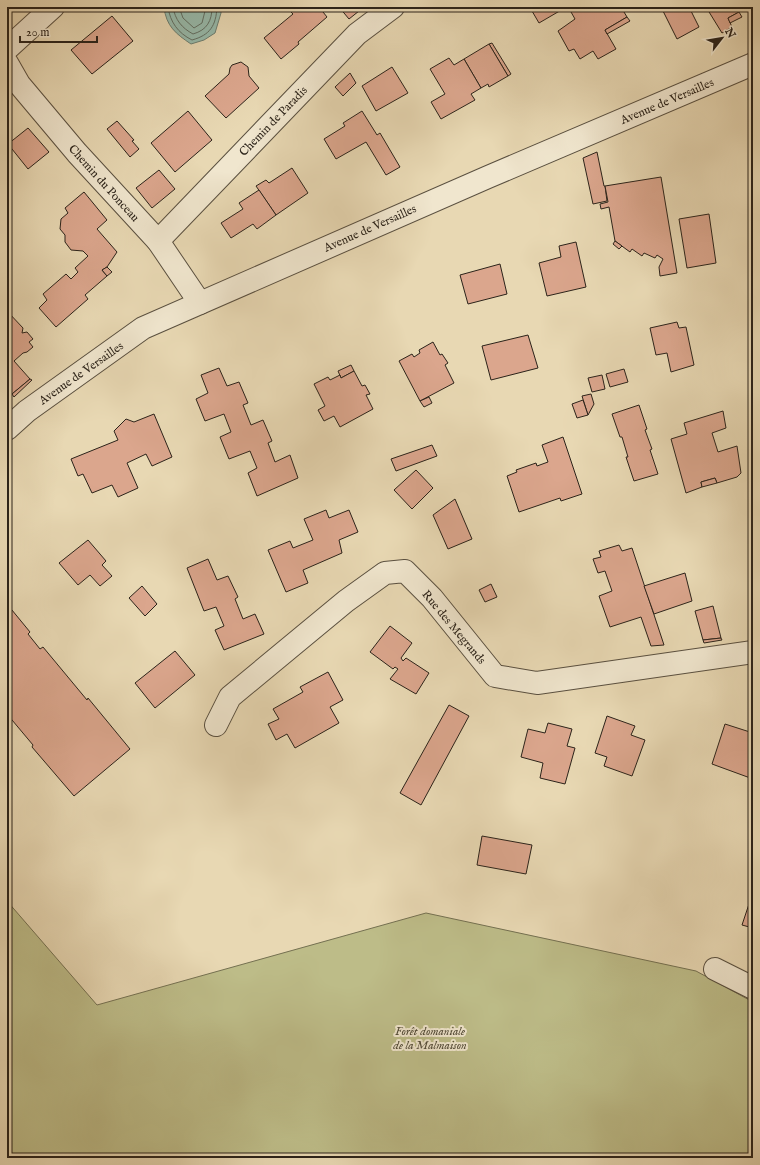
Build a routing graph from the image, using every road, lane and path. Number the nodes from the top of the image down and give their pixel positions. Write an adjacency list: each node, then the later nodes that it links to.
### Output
1 (53, 7): 3 (street)
2 (393, 7): 6 (street, Chemin de Paradis)
3 (7, 49)
4 (7, 63): 6 (street, Chemin du Ponceau)
5 (753, 64): 7 (street, Avenue de Versailles)
6 (158, 241): 7 (street, Chemin du Ponceau)
7 (200, 304): 8 (street, Avenue de Versailles)
8 (7, 429)
9 (753, 652): 10 (street, Rue des Megrands)
10 (216, 725)
11 (715, 969): 12 (street)
12 (753, 988)

